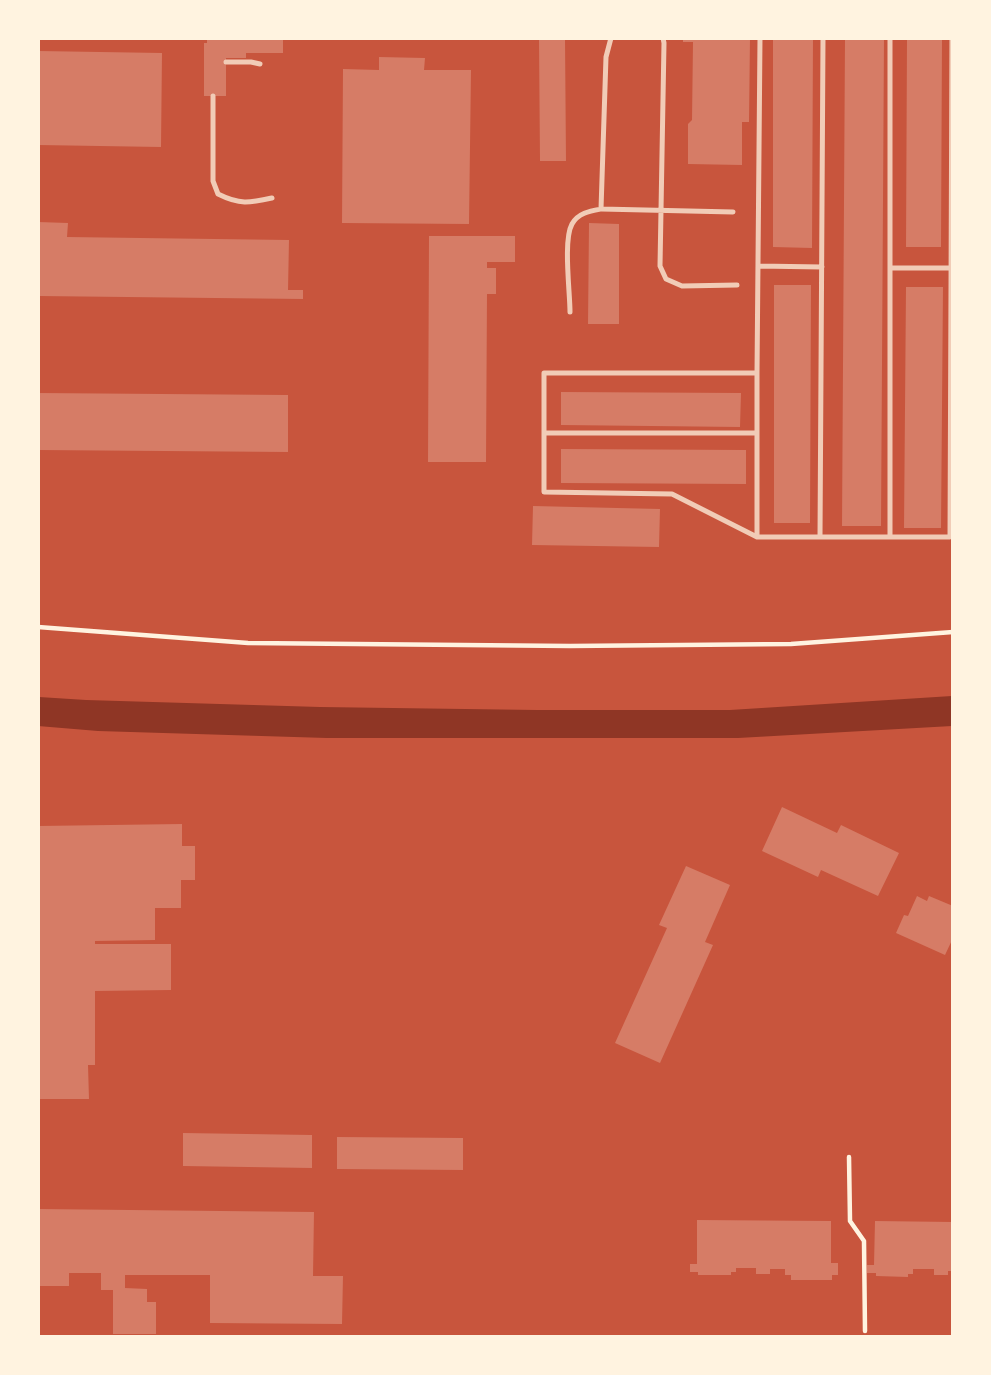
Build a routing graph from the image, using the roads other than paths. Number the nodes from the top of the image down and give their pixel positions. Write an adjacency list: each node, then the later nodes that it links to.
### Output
1 (611, 38): 11 (lane)
2 (663, 38): 12 (lane)
3 (760, 38): 14 (lane)
4 (823, 38): 15 (lane)
5 (890, 38): 16 (lane)
6 (952, 38): 17 (lane)
7 (226, 62): 8 (lane)
8 (260, 64)
9 (213, 96): 10 (lane)
10 (272, 198)
11 (601, 209): 12 (lane); 19 (lane)
12 (661, 211): 13 (lane); 18 (lane)
13 (733, 212)
14 (758, 266): 15 (lane); 20 (lane)
15 (822, 267): 24 (lane)
16 (890, 268): 17 (lane); 25 (lane)
17 (951, 268): 25 (lane)
18 (737, 285)
19 (570, 312)
20 (757, 373): 21 (lane); 22 (lane)
21 (544, 433): 22 (lane); 23 (lane)
22 (757, 433): 23 (lane)
23 (757, 537): 24 (lane)
24 (820, 537): 25 (lane)
25 (890, 537)

